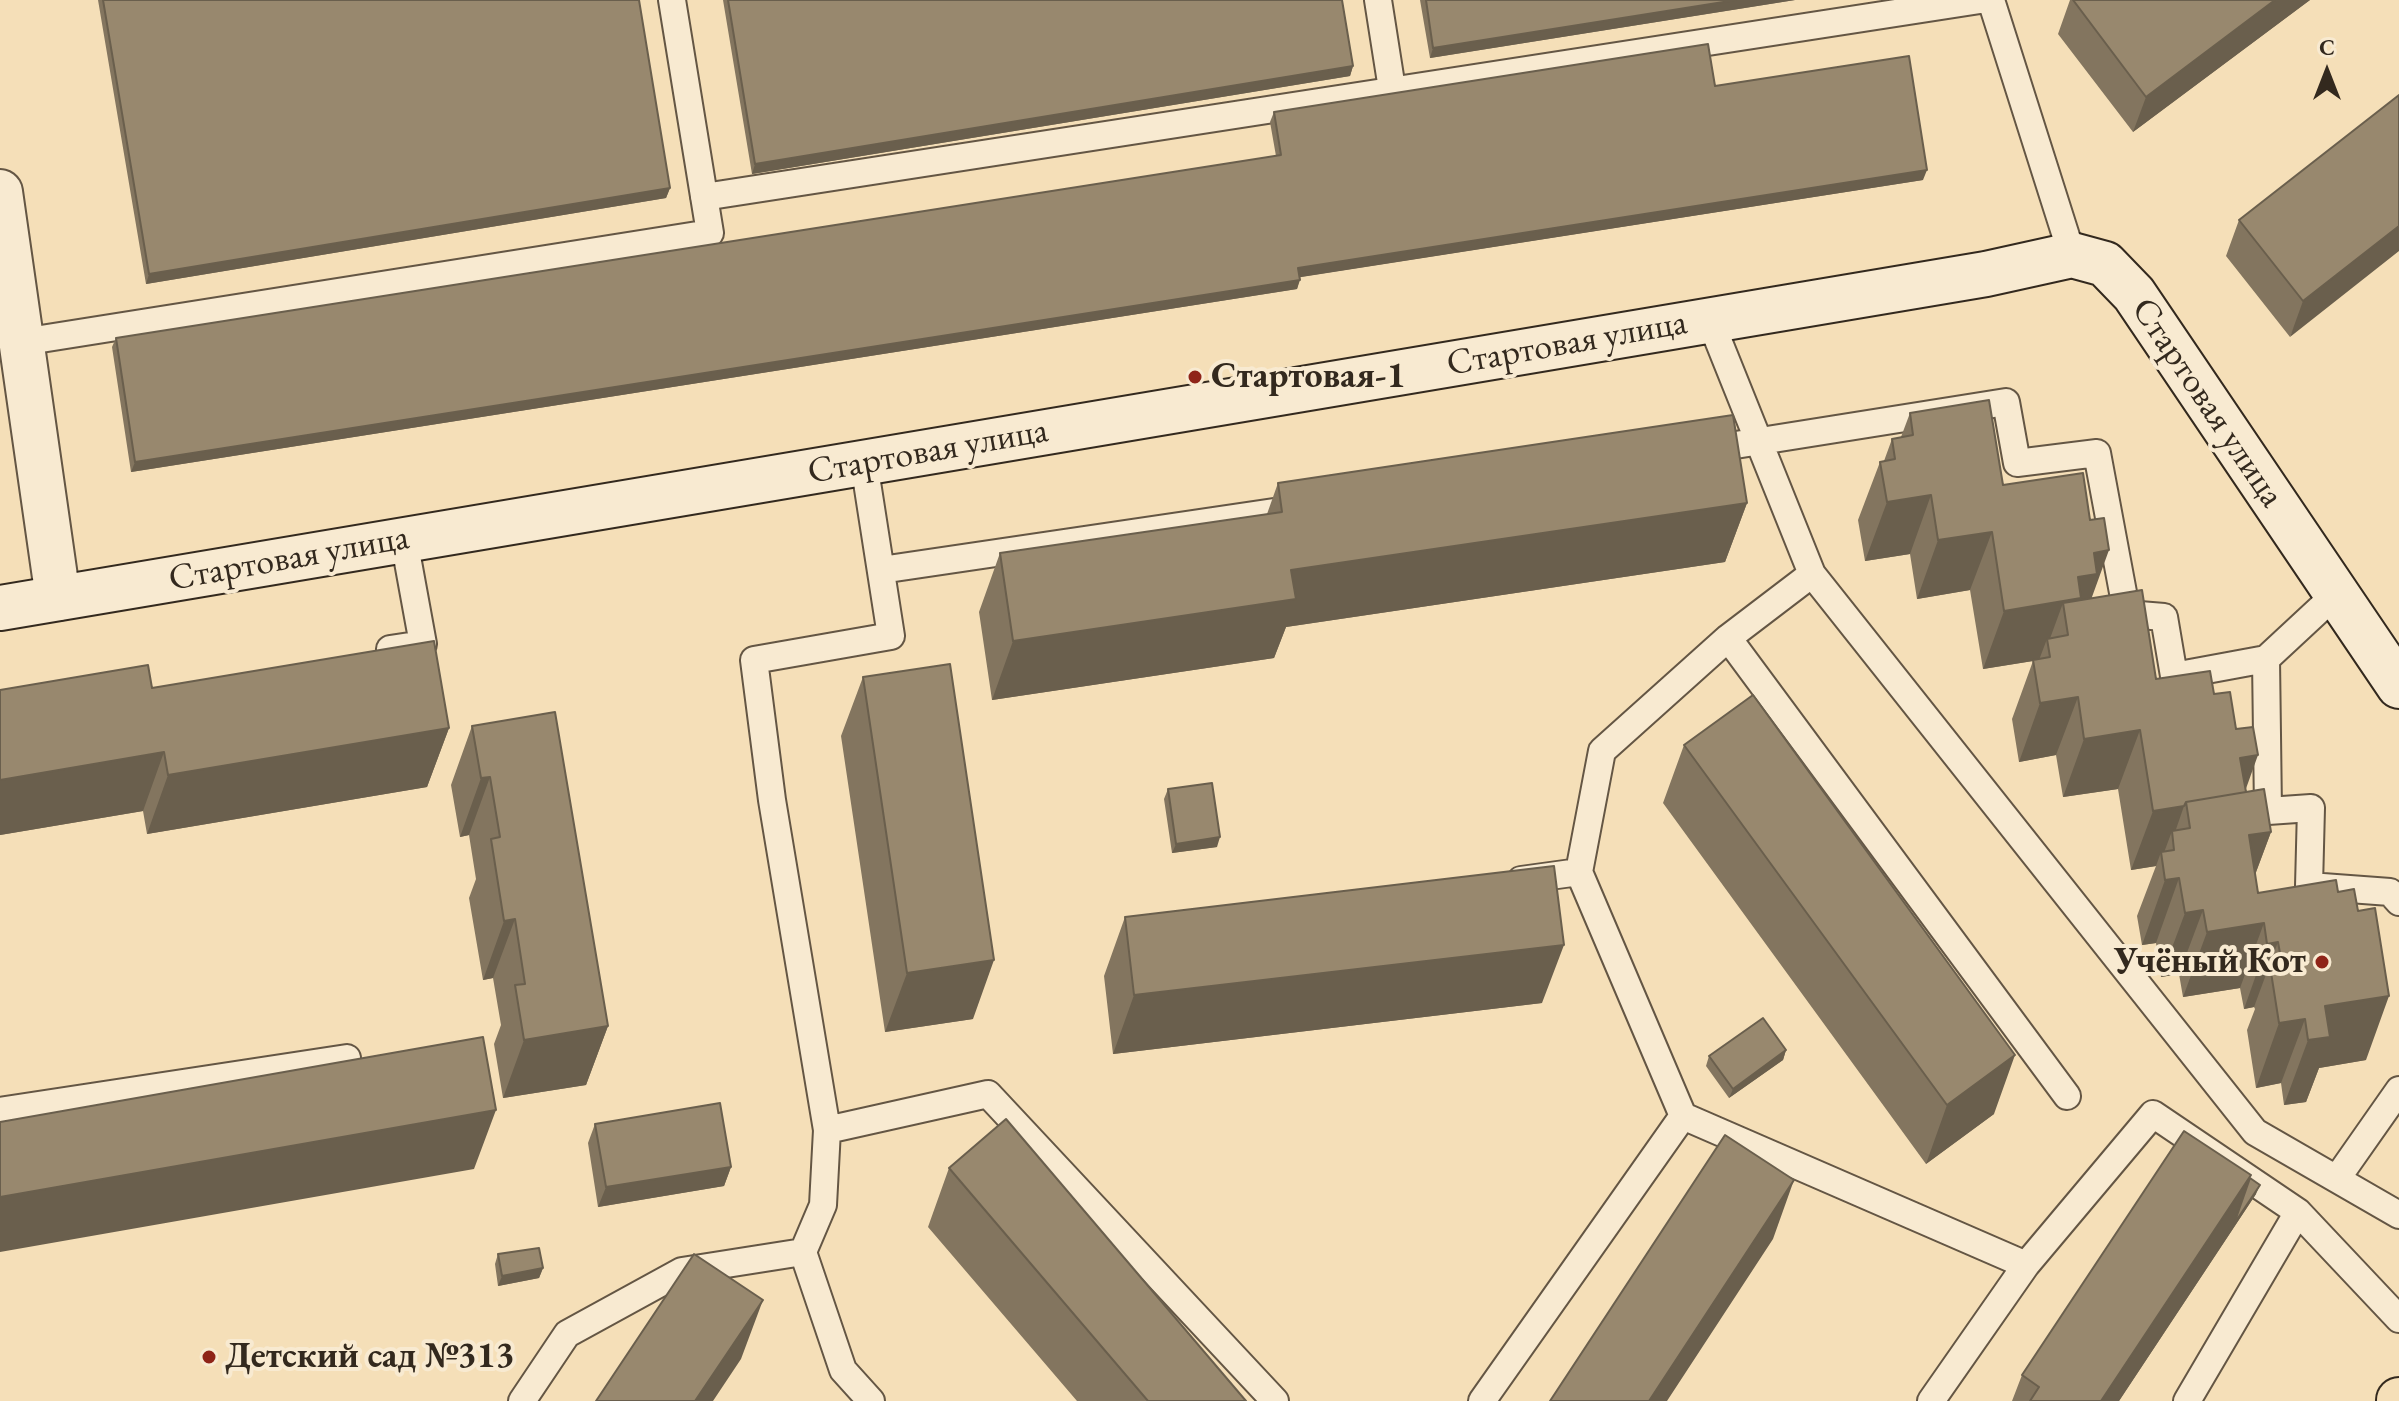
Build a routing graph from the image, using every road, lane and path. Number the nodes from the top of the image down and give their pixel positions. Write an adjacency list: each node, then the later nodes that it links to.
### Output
1 (672, 0): 7 (lane)
2 (1378, 0): 5 (lane)
3 (1980, 0): 5 (lane)
4 (1991, 0): 8 (lane)
5 (1392, 89): 7 (lane)
6 (0, 192): 10 (street)
7 (704, 197): 10 (lane)
8 (2072, 255): 9 (street, Стартовая улица); 18 (street, Стартовая улица)
9 (1710, 320): 11 (lane); 13 (street, Стартовая улица)
10 (22, 342): 19 (street)
11 (1757, 442): 12 (lane); 17 (lane); 23 (lane)
12 (1679, 453)
13 (864, 463): 15 (street, Стартовая улица); 16 (lane)
14 (1319, 506): 16 (lane)
15 (404, 540): 19 (street, Стартовая улица); 22 (lane)
16 (881, 570): 33 (lane)
17 (1812, 574): 21 (lane); 34 (lane)
18 (2336, 594): 23 (lane); 24 (street, Стартовая улица)
19 (58, 598): 20 (street, Стартовая улица)
20 (0, 608)
21 (1728, 638): 25 (lane); 30 (lane)
22 (360, 654)
23 (2266, 659): 27 (lane)
24 (2399, 686)
25 (1579, 872): 26 (lane); 32 (lane)
26 (1502, 883)
27 (2399, 902)
28 (347, 1058): 31 (lane)
29 (2399, 1090): 34 (lane)
30 (2067, 1096)
31 (0, 1111)
32 (1683, 1116): 38 (lane); 43 (lane)
33 (827, 1130): 37 (lane); 42 (lane)
34 (2338, 1177): 36 (lane)
35 (2298, 1212): 38 (lane); 39 (lane); 45 (lane)
36 (2399, 1215)
37 (803, 1252): 40 (lane); 41 (lane)
38 (2026, 1265): 44 (lane)
39 (2399, 1319)
40 (522, 1401)
41 (871, 1401)
42 (1275, 1401)
43 (1482, 1401)
44 (1931, 1401)
45 (2187, 1401)

